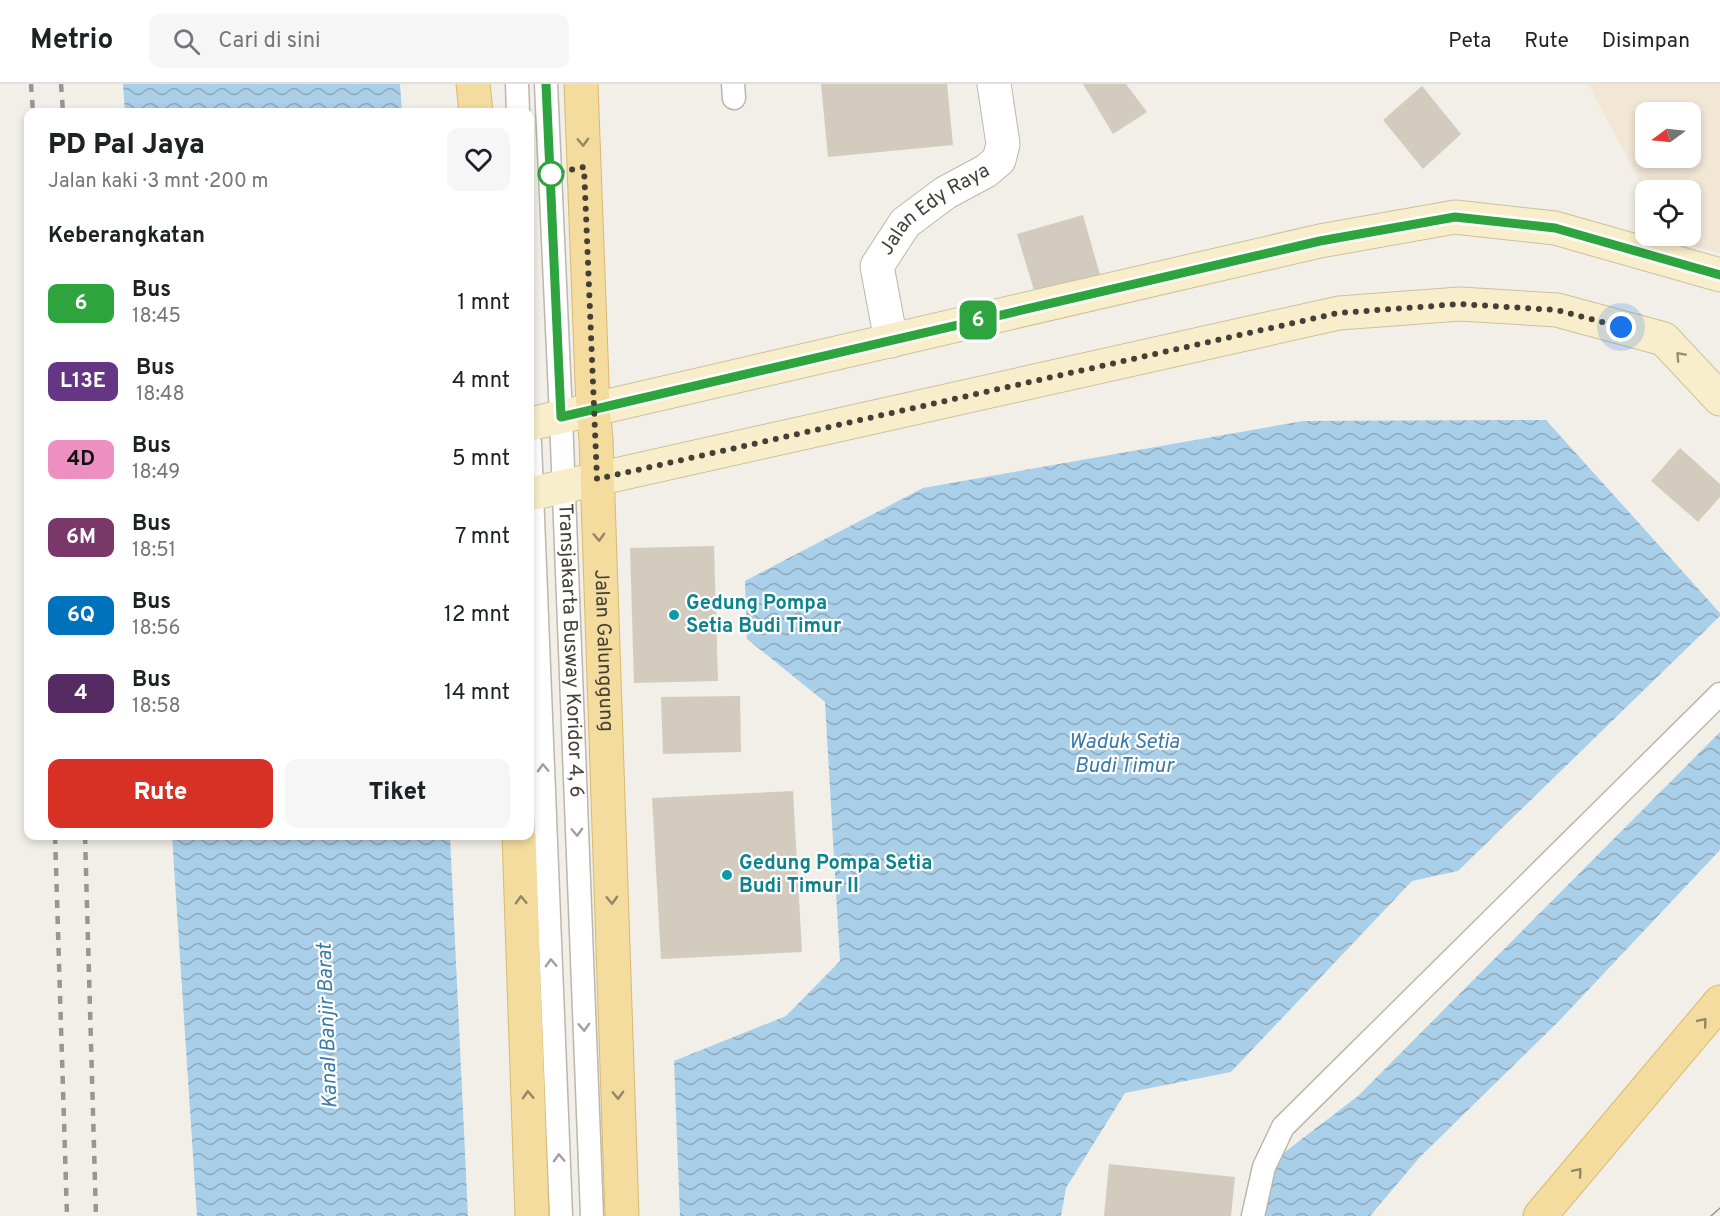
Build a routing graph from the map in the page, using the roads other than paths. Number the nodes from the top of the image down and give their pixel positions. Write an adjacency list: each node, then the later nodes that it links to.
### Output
1 (473, 84): 6 (main road)
2 (517, 84): 7 (lane)
3 (546, 84): 12 (lane, Transjakarta Busway Koridor 4, 6)
4 (581, 84): 11 (main road, Jalan Galunggung, one-way to 11)
5 (993, 84): 9 (street, Jalan Edy Raya)
6 (476, 108)
7 (518, 108)
8 (1720, 275): 9 (main road)
9 (891, 341): 11 (main road)
10 (1720, 399): 16 (main road, one-way to 16)
11 (593, 409): 12 (main road); 16 (main road, Jalan Galunggung)
12 (561, 417): 13 (main road); 14 (lane); 17 (lane, Transjakarta Busway Koridor 4, 6)
13 (534, 423)
14 (534, 452)
15 (534, 470): 17 (lane, Transjakarta Busway Koridor 4, 6)
16 (597, 479): 17 (main road); 24 (main road, Jalan Galunggung, one-way to 24)
17 (542, 491): 22 (lane, Transjakarta Busway Koridor 4, 6, one-way to 17); 23 (lane, Transjakarta Busway Koridor 4, 6, one-way to 23)
18 (1720, 694): 25 (lane)
19 (519, 840): 21 (main road, one-way to 19)
20 (1720, 1002): 26 (main road, one-way to 20)
21 (532, 1216)
22 (561, 1216)
23 (591, 1216)
24 (622, 1216)
25 (1253, 1216)
26 (1540, 1216)

